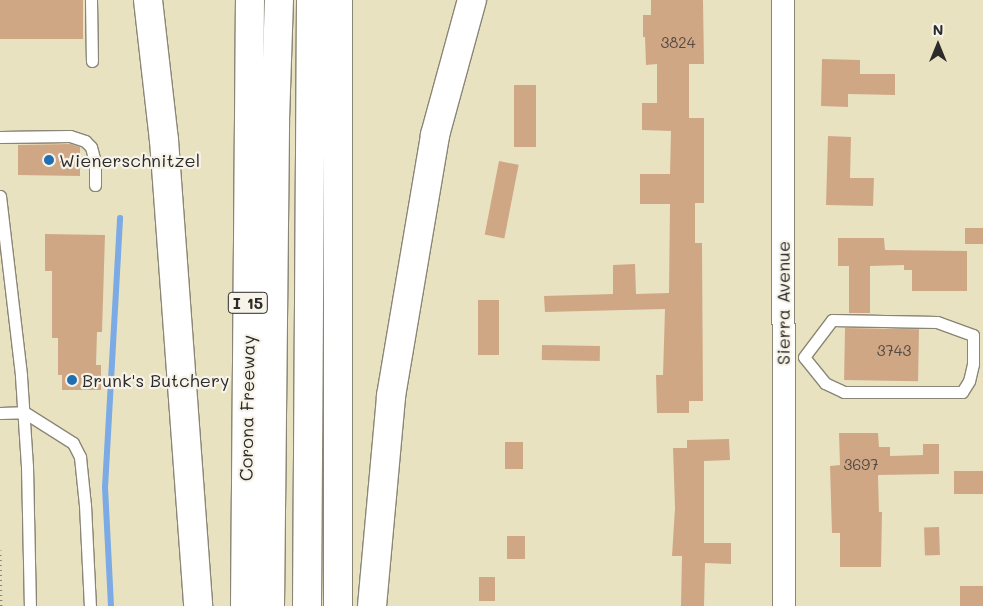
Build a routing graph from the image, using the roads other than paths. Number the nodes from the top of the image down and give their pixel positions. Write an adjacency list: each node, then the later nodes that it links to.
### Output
1 (91, 0): 9 (lane)
2 (148, 0): 19 (highway)
3 (250, 0): 20 (highway, Corona Freeway / I 15)
4 (279, 0): 21 (highway)
5 (311, 0): 22 (highway)
6 (338, 0): 23 (highway)
7 (472, 0): 24 (highway)
8 (783, 0): 14 (street, Sierra Avenue)
9 (92, 61)
10 (0, 137): 11 (lane)
11 (94, 185)
12 (0, 196): 13 (lane)
13 (2, 217): 15 (lane)
14 (794, 357): 14 (lane); 25 (street, Sierra Avenue)
15 (24, 412): 16 (lane); 17 (lane); 18 (lane)
16 (0, 414)
17 (30, 606)
18 (90, 606)
19 (198, 606)
20 (245, 606)
21 (270, 606)
22 (307, 606)
23 (338, 606)
24 (372, 606)
25 (784, 606)

